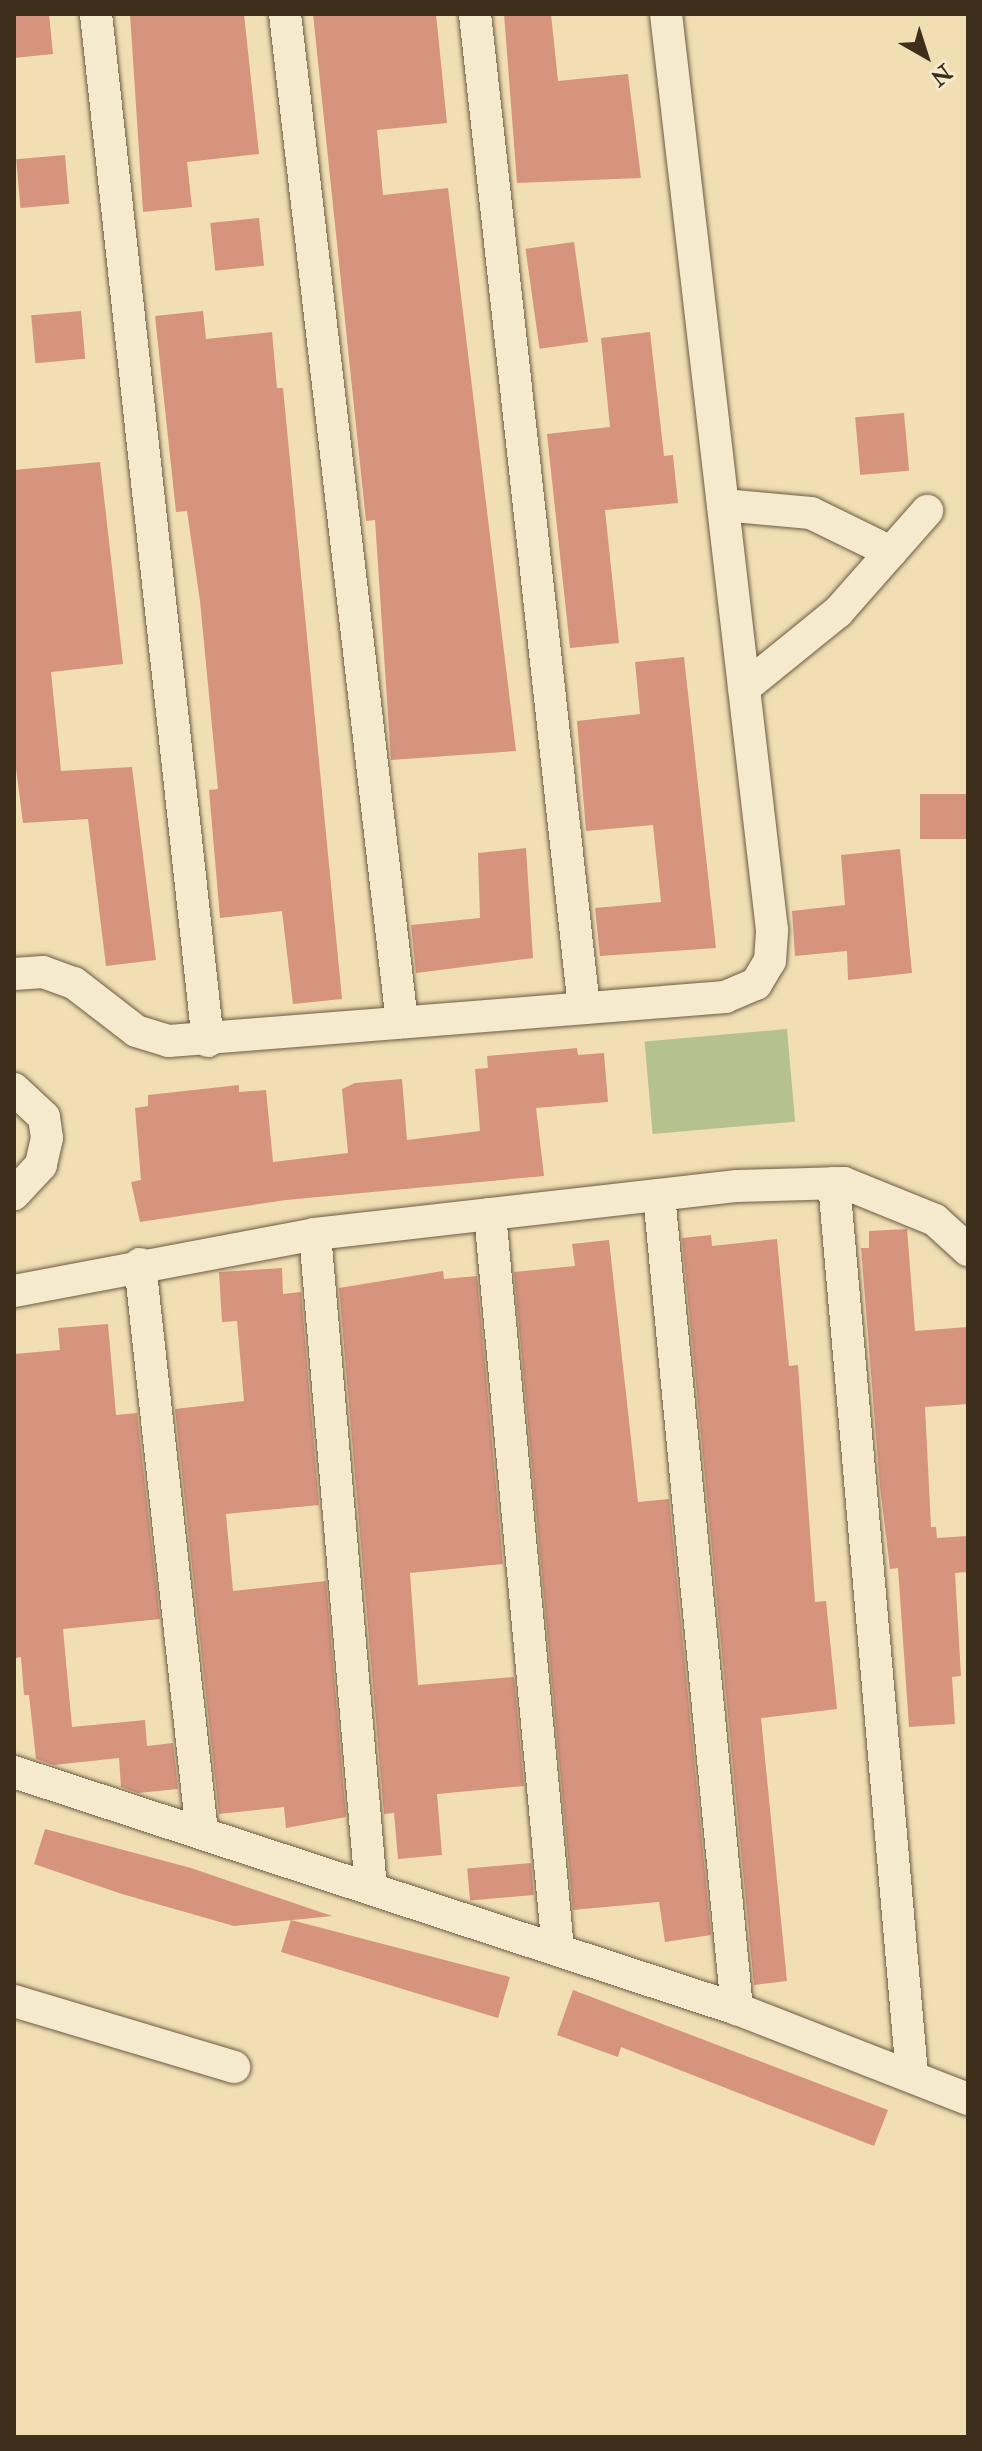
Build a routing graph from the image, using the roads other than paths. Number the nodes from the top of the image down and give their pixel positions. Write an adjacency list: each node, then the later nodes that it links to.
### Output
1 (96, 14): 12 (street)
2 (285, 14): 11 (street)
3 (475, 14): 10 (street)
4 (666, 14): 5 (street)
5 (723, 505): 7 (street); 8 (street)
6 (927, 511): 7 (street)
7 (891, 552): 8 (street)
8 (744, 688): 10 (street)
9 (14, 974): 12 (street)
10 (584, 1008): 11 (street)
11 (402, 1022): 12 (street)
12 (208, 1041)
13 (14, 1089): 15 (street)
14 (834, 1183): 16 (street); 19 (street); 29 (street)
15 (14, 1194)
16 (659, 1195): 17 (street); 27 (street)
17 (490, 1214): 18 (street); 25 (street)
18 (315, 1234): 20 (street); 24 (street)
19 (968, 1250)
20 (140, 1264): 21 (street); 23 (street)
21 (14, 1291)
22 (14, 1772): 23 (street)
23 (202, 1833): 24 (street)
24 (371, 1889): 25 (street)
25 (558, 1950): 27 (street)
26 (14, 2001): 28 (street)
27 (737, 2009): 29 (street)
28 (234, 2067)
29 (912, 2074): 30 (street)
30 (968, 2099)

